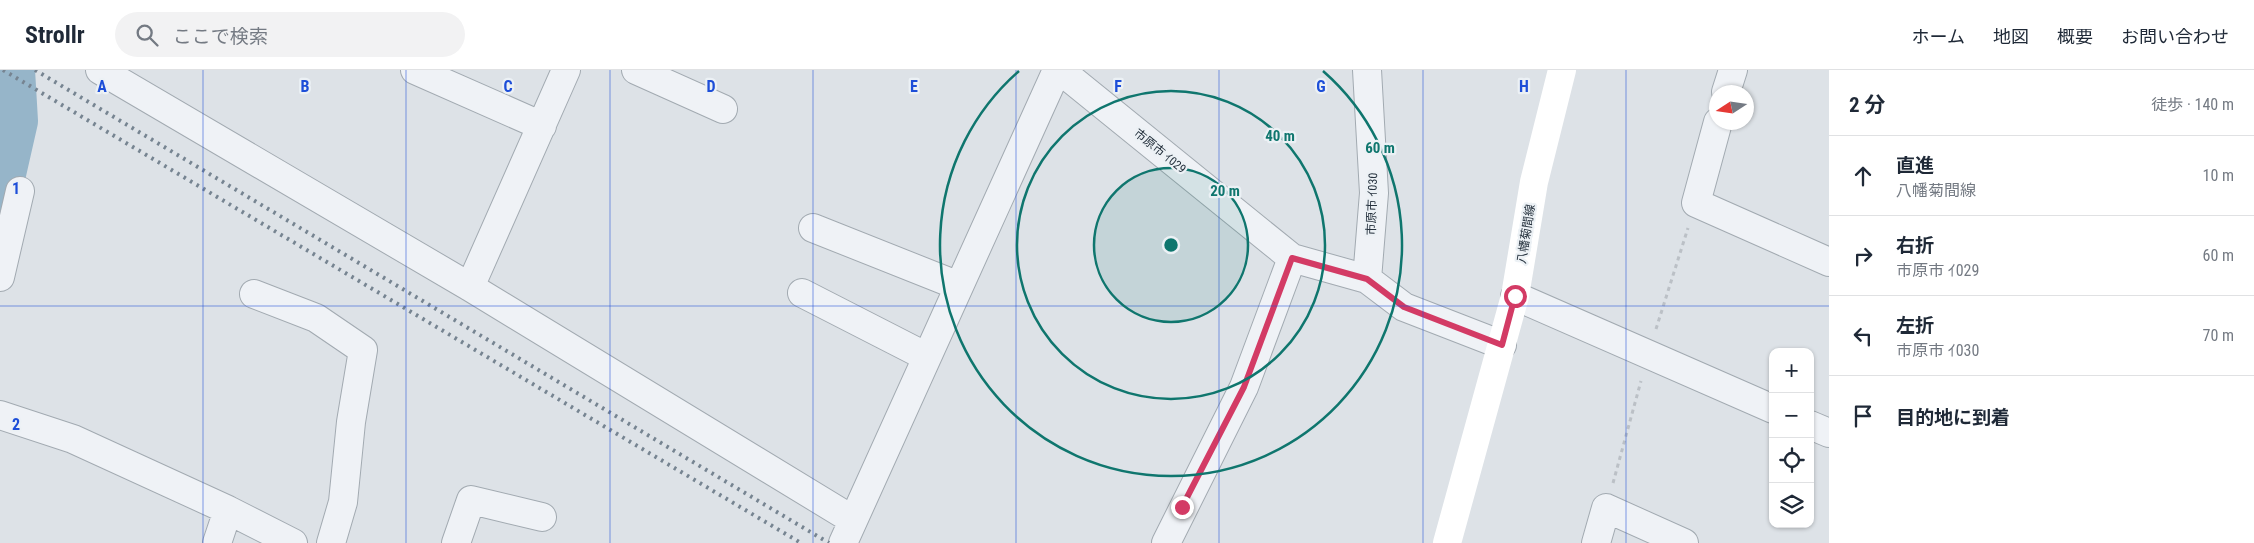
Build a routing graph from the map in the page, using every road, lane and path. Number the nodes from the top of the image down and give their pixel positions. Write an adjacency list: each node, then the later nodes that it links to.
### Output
1 (100, 70): 21 (street)
2 (415, 70): 11 (street)
3 (566, 70): 11 (street)
4 (636, 70): 10 (street)
5 (1059, 70): 16 (street, 市原市 ｲ029); 20 (street)
6 (1367, 70): 19 (street, 市原市 ｲ030)
7 (1562, 70): 24 (main road, 八幡菊間線)
8 (1732, 70): 9 (street)
9 (1728, 85)
10 (723, 109)
11 (542, 126): 21 (street)
12 (1716, 130): 14 (street)
13 (20, 191): 18 (street)
14 (1696, 203): 17 (street); 26 (path)
15 (813, 228): 20 (street)
16 (1292, 258): 19 (street, 市原市 ｲ029); 40 (street)
17 (1829, 262)
18 (0, 277)
19 (1367, 279): 25 (street, 市原市 ｲ029)
20 (959, 286): 27 (street)
21 (470, 287): 35 (street)
22 (802, 293): 27 (street)
23 (254, 294): 38 (street)
24 (1515, 296): 25 (main road, 八幡菊間線); 26 (street)
25 (1502, 345): 41 (main road, 八幡菊間線)
26 (1649, 354): 28 (street); 32 (path)
27 (927, 357): 35 (street)
28 (1769, 407)
29 (0, 414): 33 (street)
30 (1814, 427): 31 (street)
31 (1829, 434)
32 (1606, 508): 42 (street); 43 (street)
33 (228, 510): 36 (street); 37 (street)
34 (542, 517): 39 (street)
35 (848, 531)
36 (217, 543)
37 (294, 543)
38 (331, 543)
39 (456, 543)
40 (1166, 543)
41 (1447, 543)
42 (1596, 543)
43 (1684, 543)

